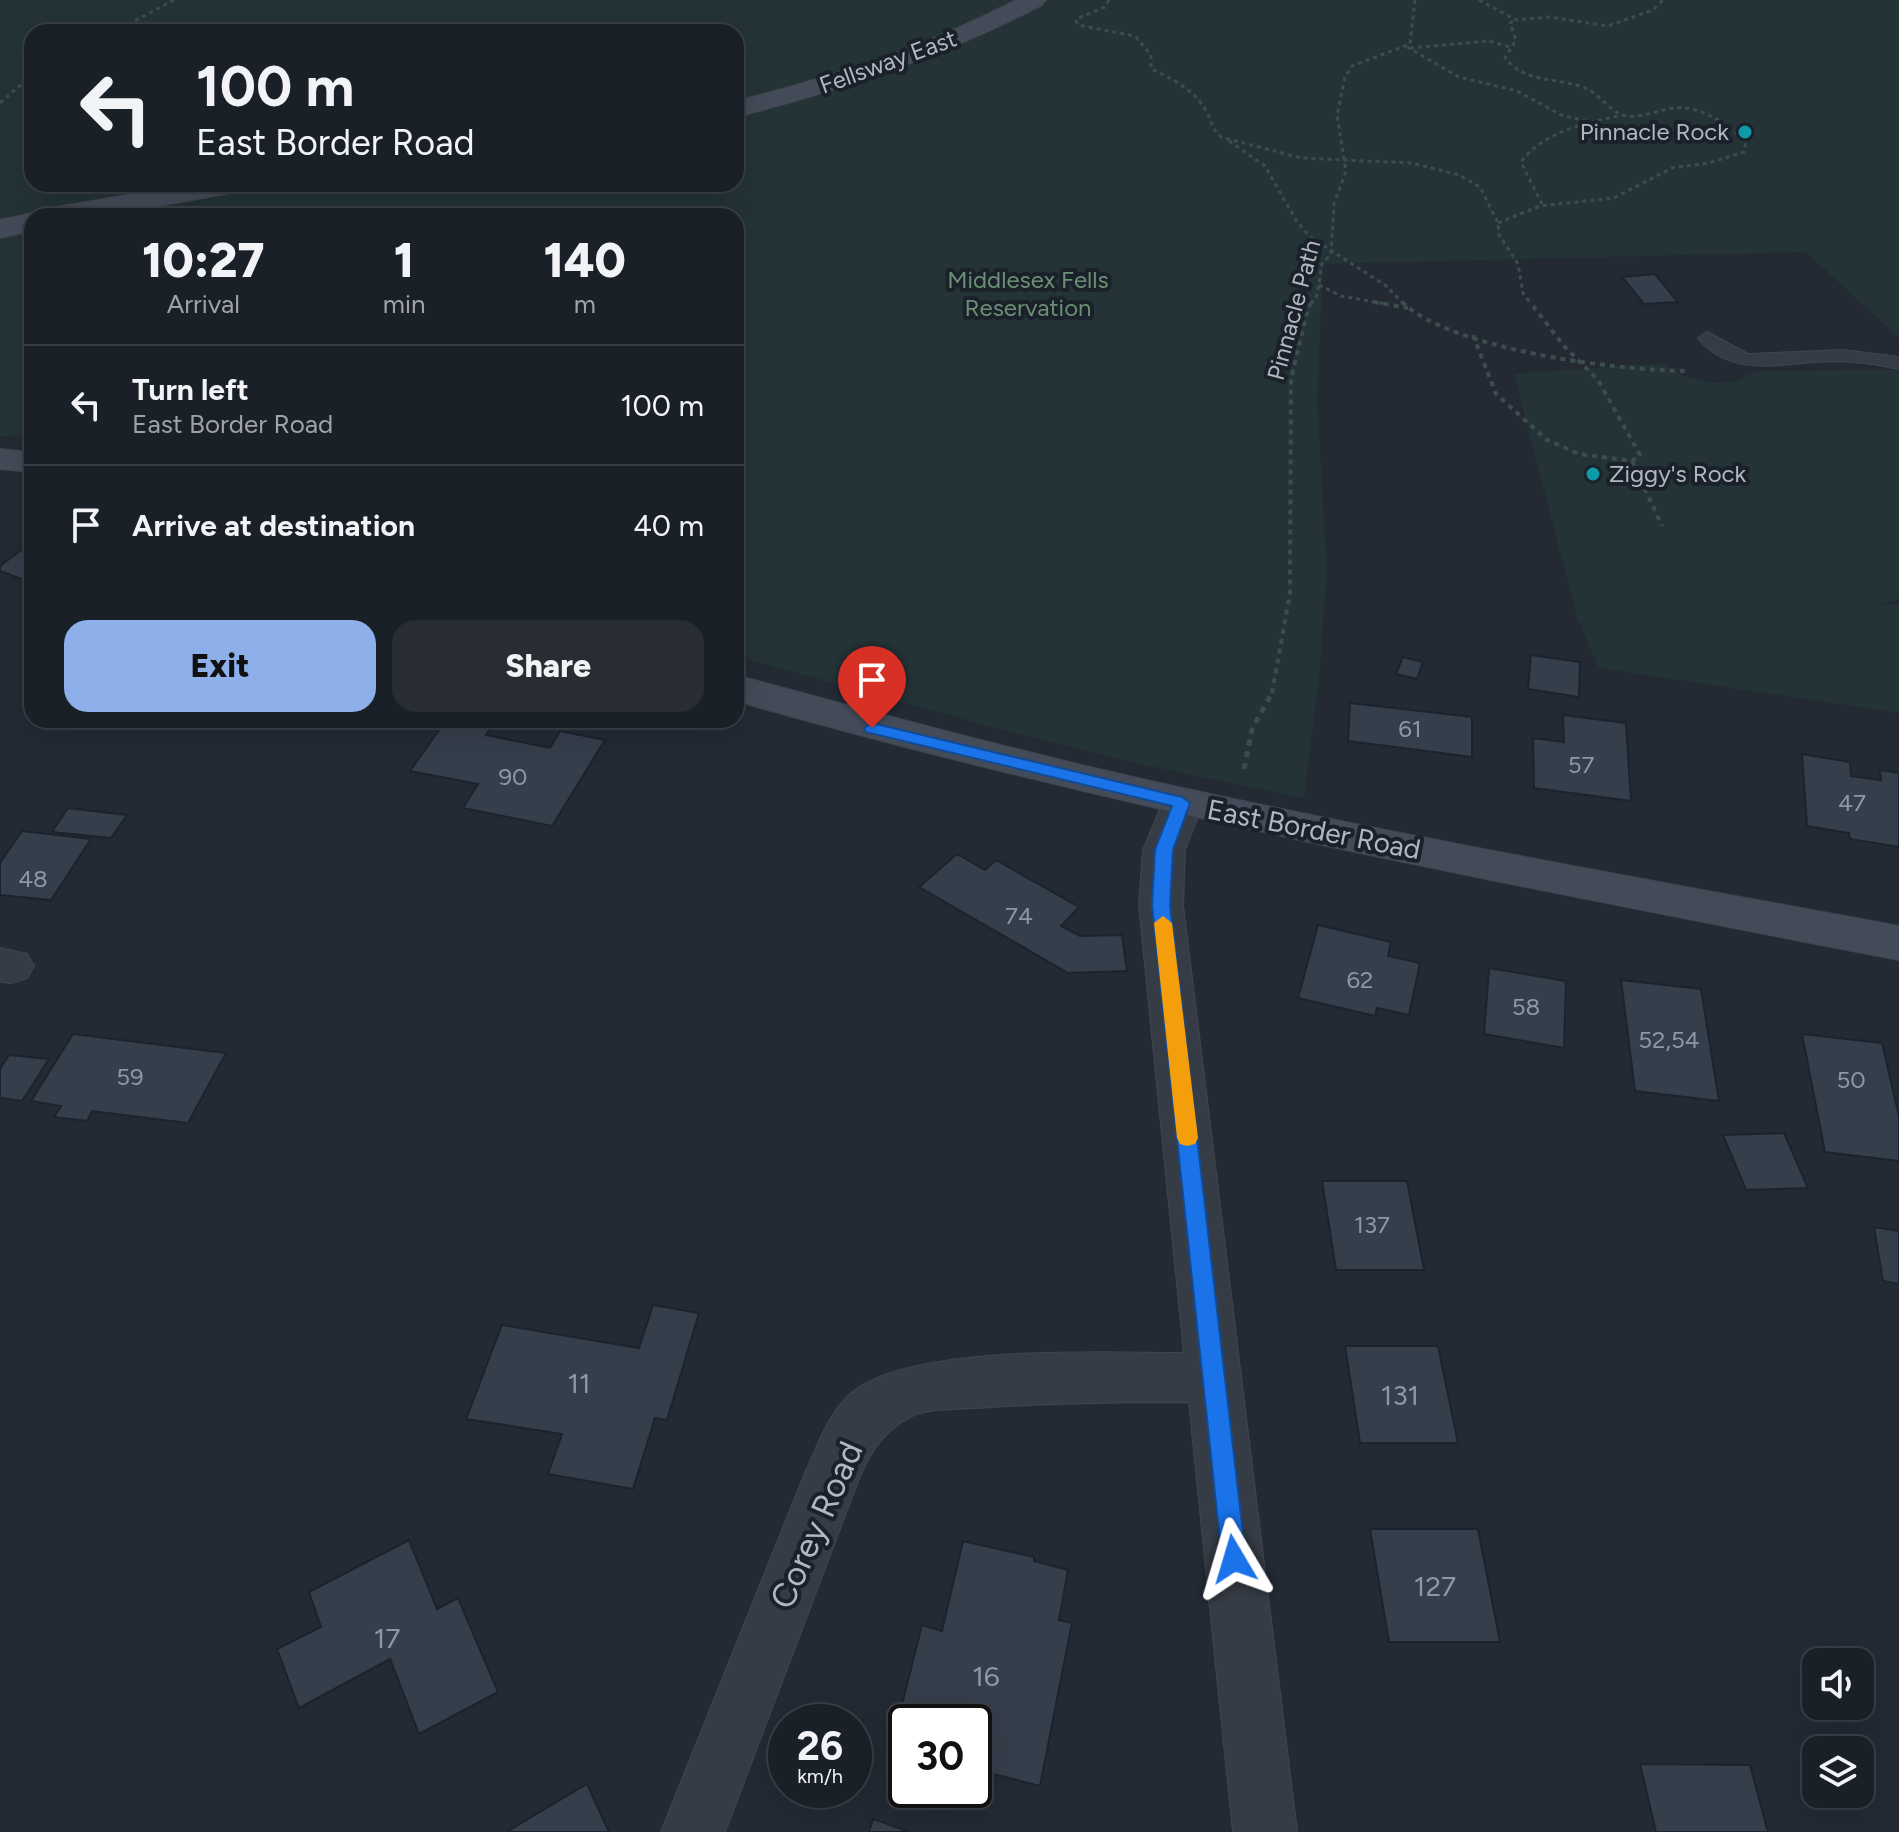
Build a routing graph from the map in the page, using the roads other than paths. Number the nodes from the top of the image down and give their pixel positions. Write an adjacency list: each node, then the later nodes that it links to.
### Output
1 (1034, 0): 2 (street, Fellsway East)
2 (744, 107)
3 (191, 192): 4 (street)
4 (102, 208)
5 (24, 224): 6 (street)
6 (0, 229)
7 (1707, 338): 8 (lane)
8 (1899, 363)
9 (0, 459): 10 (street)
10 (24, 461)
11 (744, 690): 12 (street, East Border Road)
12 (1182, 803): 13 (street, East Border Road); 14 (street)
13 (1899, 943)
14 (1213, 1377): 15 (street, Corey Road); 16 (street)
15 (693, 1832)
16 (1265, 1832)

